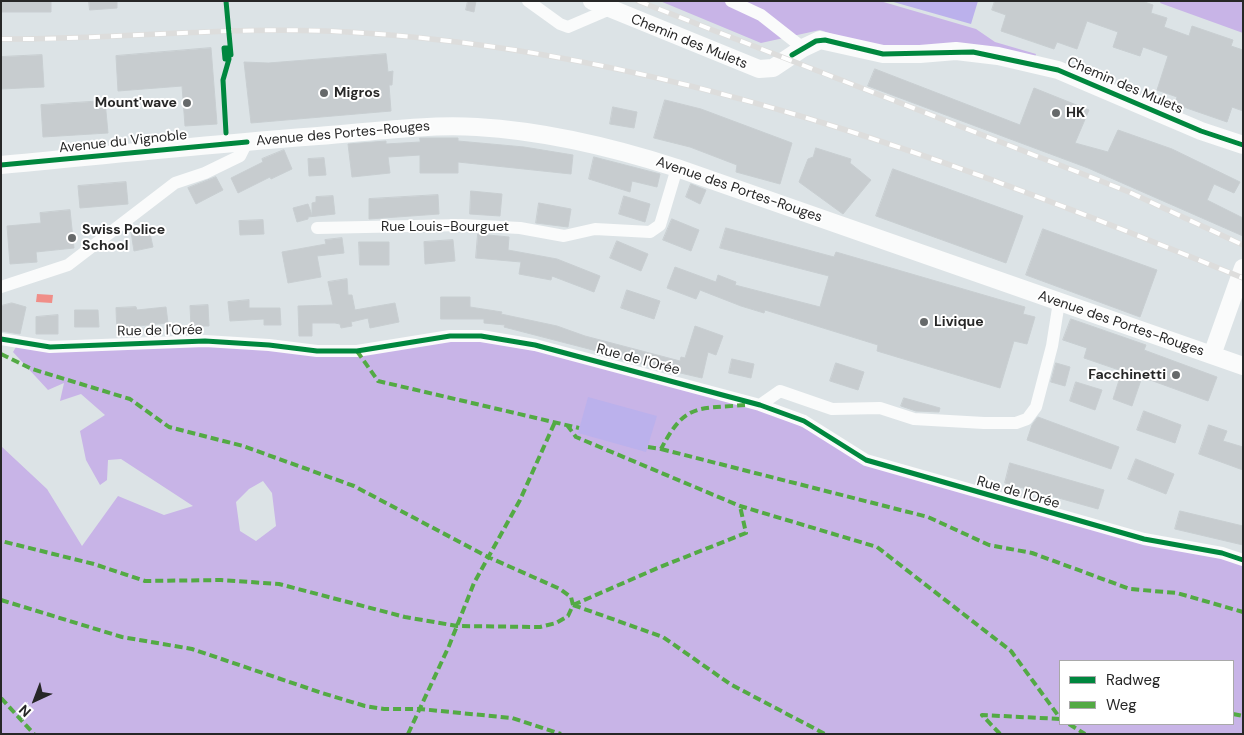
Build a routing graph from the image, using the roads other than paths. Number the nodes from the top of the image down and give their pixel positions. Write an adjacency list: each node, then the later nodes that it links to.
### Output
1 (528, 1): 6 (street)
2 (586, 1): 6 (street)
3 (592, 1): 5 (main road, Chemin des Mulets)
4 (731, 1): 7 (street)
5 (610, 9): 6 (street); 7 (main road, Chemin des Mulets)
6 (582, 21)
7 (798, 51): 9 (main road, Chemin des Mulets)
8 (248, 142): 10 (main road, Avenue du Vignoble); 11 (main road, Avenue des Portes-Rouges); 14 (street)
9 (1243, 146)
10 (1, 165)
11 (677, 168): 12 (street, Rue Louis-Bourguet); 15 (main road, Avenue des Portes-Rouges)
12 (317, 228)
13 (1243, 268): 17 (main road)
14 (1, 287)
15 (1059, 302): 17 (main road, Avenue des Portes-Rouges); 19 (street)
16 (1, 339): 19 (street, Rue de l'Orée)
17 (1214, 349): 18 (main road, Avenue des Portes-Rouges)
18 (1243, 366)
19 (760, 405): 20 (street, Rue de l'Orée)
20 (1243, 560)

